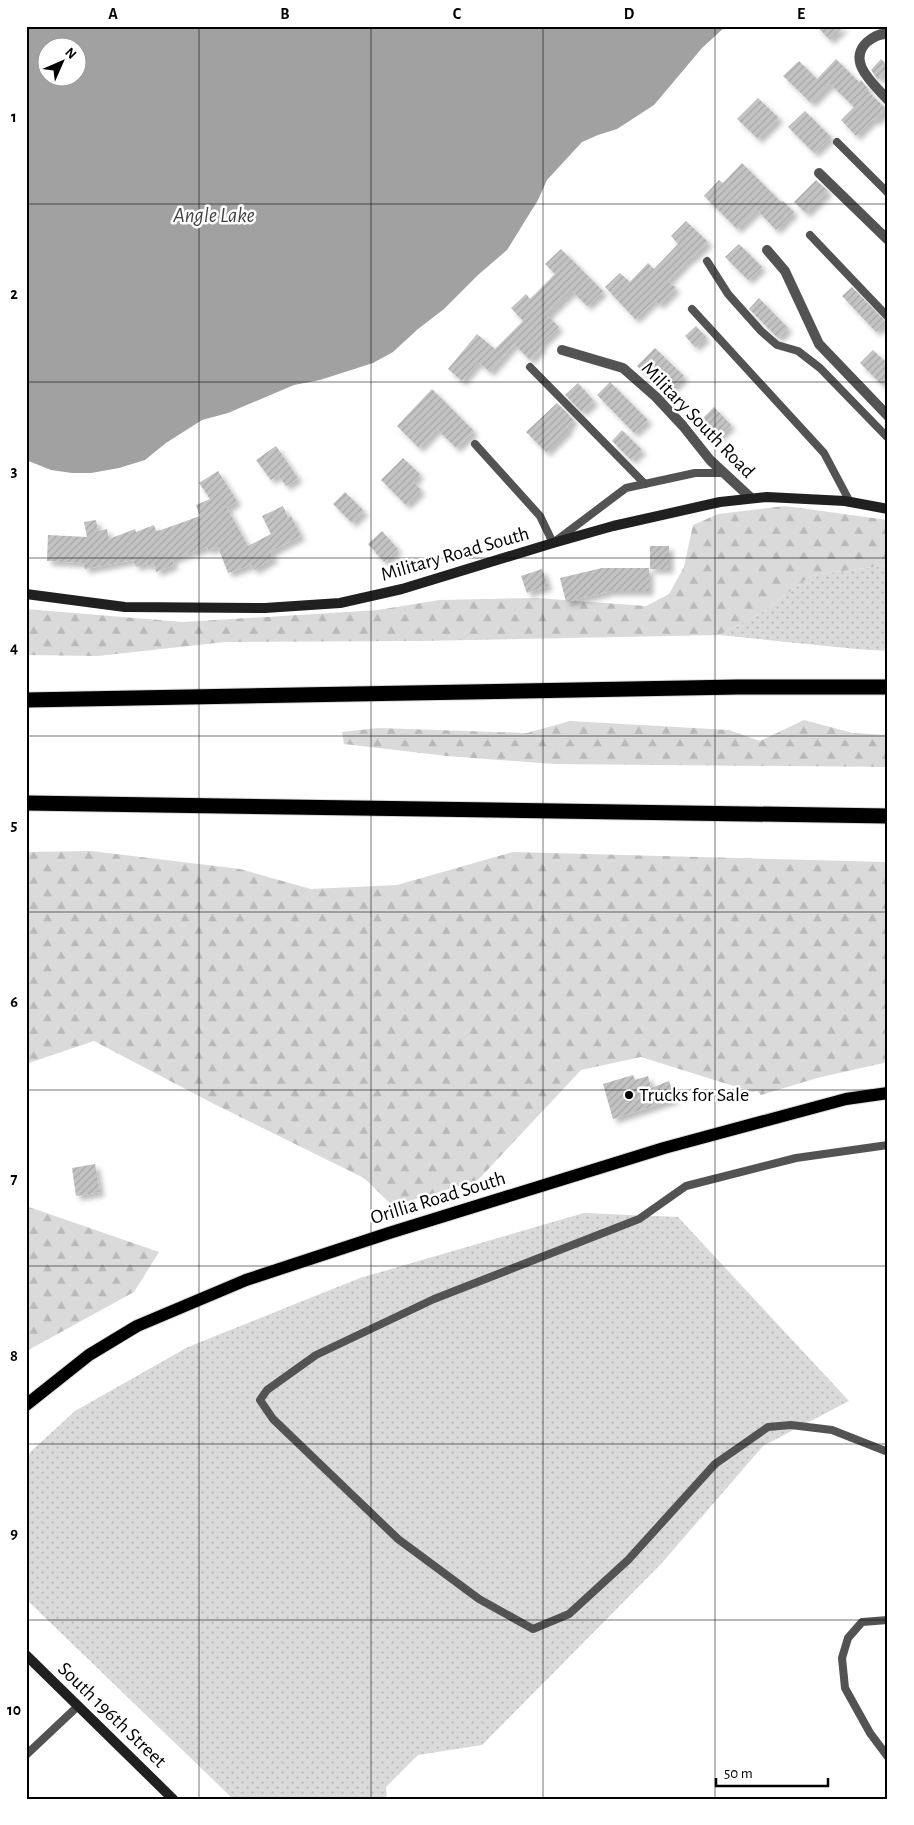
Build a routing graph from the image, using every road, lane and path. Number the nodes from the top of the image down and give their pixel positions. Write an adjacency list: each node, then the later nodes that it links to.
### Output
1 (888, 34): 2 (street)
2 (888, 100)
3 (837, 142): 5 (lane)
4 (819, 173): 7 (street)
5 (888, 194)
6 (810, 235): 11 (lane)
7 (888, 240)
8 (766, 250): 14 (street)
9 (707, 261): 15 (lane)
10 (692, 309): 20 (lane)
11 (888, 317)
12 (562, 350): 17 (street, Military South Road)
13 (530, 366): 18 (lane)
14 (888, 416)
15 (888, 438)
16 (475, 444): 22 (lane)
17 (723, 473): 18 (lane); 19 (street, Military South Road)
18 (645, 484): 22 (lane)
19 (751, 498): 20 (main road, Military Road South); 22 (main road, Military Road South)
20 (850, 502): 21 (main road, Military Road South)
21 (888, 509)
22 (553, 543): 23 (main road, Military Road South)
23 (26, 594)
24 (888, 687): 25 (highway)
25 (26, 700)
26 (26, 803): 27 (highway)
27 (888, 816)
28 (888, 1093): 30 (main road, Orillia Road South)
29 (887, 1146): 31 (lane)
30 (26, 1405)
31 (888, 1452)
32 (888, 1620): 36 (lane)
33 (26, 1655): 34 (main road, South 196th Street)
34 (78, 1706): 35 (lane); 37 (main road, South 196th Street)
35 (26, 1754)
36 (888, 1757)
37 (173, 1799)

